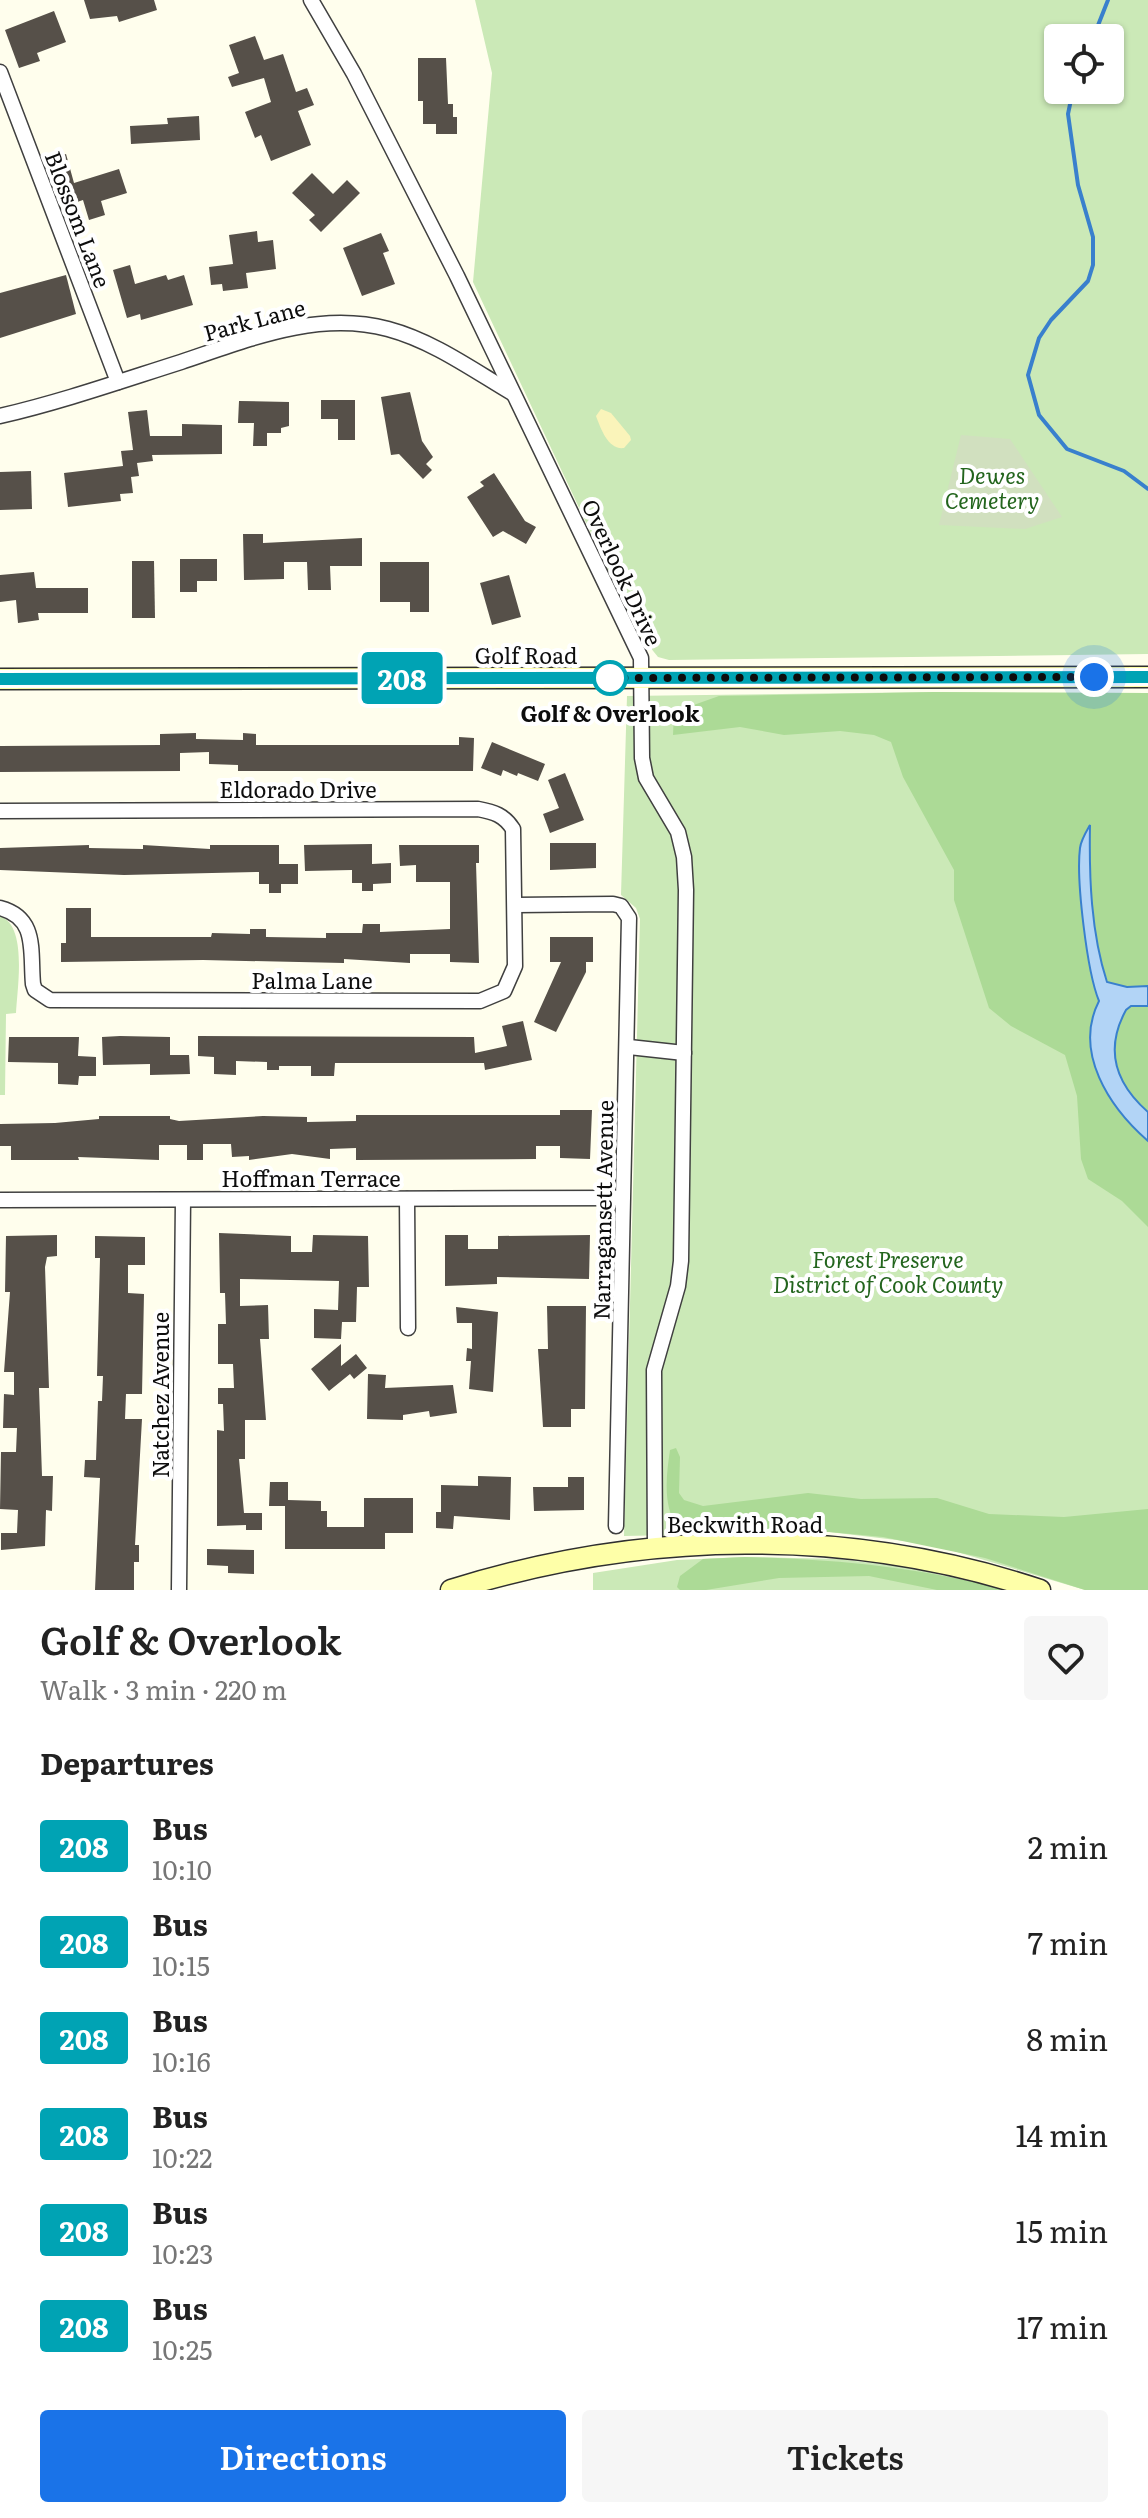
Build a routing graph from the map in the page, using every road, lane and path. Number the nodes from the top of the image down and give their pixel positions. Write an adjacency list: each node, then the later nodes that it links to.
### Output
1 (311, 0): 4 (street, Overlook Drive)
2 (0, 72): 3 (street, Blossom Lane)
3 (118, 382): 4 (street, Park Lane); 5 (street, Park Lane)
4 (512, 393): 6 (street, Overlook Drive)
5 (0, 416)
6 (643, 677): 7 (main road, Golf Road); 8 (main road, Golf Road); 13 (street, Overlook Drive)
7 (1148, 677)
8 (0, 679)
9 (0, 811): 10 (street, Eldorado Drive)
10 (516, 905): 11 (street, Palma Lane); 12 (street, Narragansett Avenue)
11 (0, 908)
12 (629, 1047): 13 (street); 14 (street, Narragansett Avenue)
13 (684, 1053): 20 (street, Overlook Drive)
14 (622, 1198): 15 (street, Hoffman Terrace); 19 (street, Narragansett Avenue)
15 (407, 1199): 17 (street, Hoffman Terrace); 18 (street)
16 (0, 1200): 17 (street, Hoffman Terrace)
17 (183, 1200): 21 (street, Natchez Avenue)
18 (408, 1328)
19 (616, 1526)
20 (655, 1546): 22 (main road, Beckwith Road); 23 (main road, Beckwith Road)
21 (179, 1590)
22 (451, 1590)
23 (1040, 1590)

